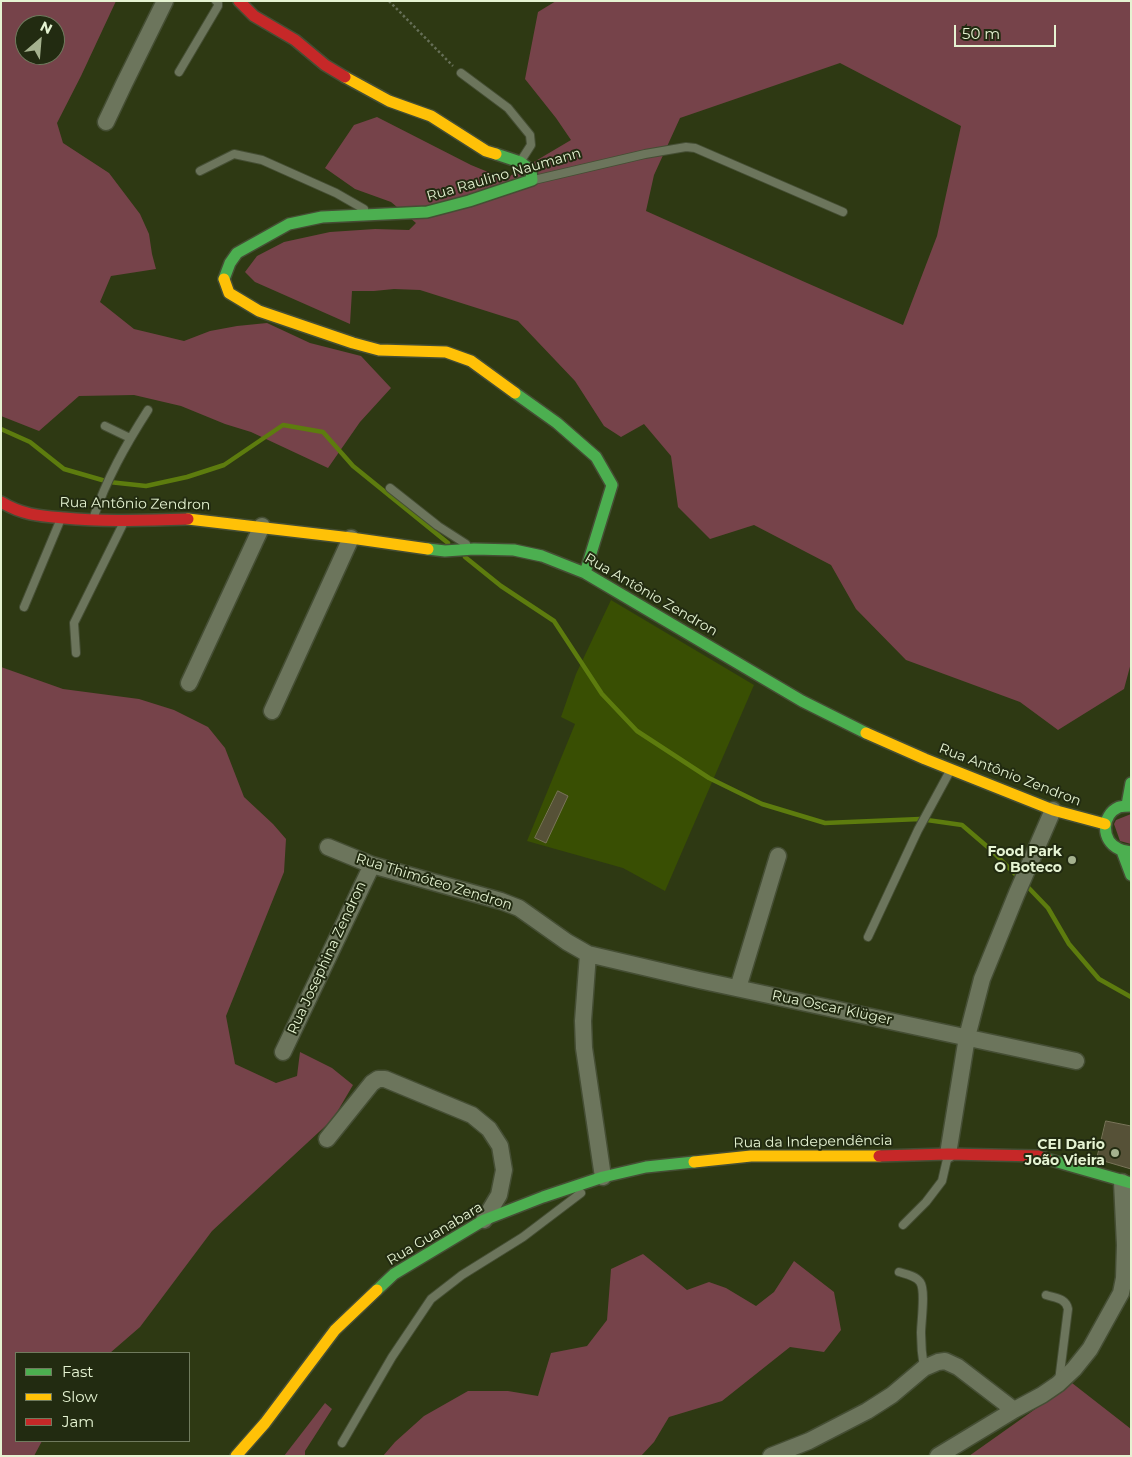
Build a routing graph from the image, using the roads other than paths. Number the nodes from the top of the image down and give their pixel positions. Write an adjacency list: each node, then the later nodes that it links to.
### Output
1 (165, 1): 6 (street)
2 (216, 1): 4 (lane)
3 (239, 1): 7 (street)
4 (180, 72)
5 (461, 73): 7 (lane)
6 (106, 122)
7 (520, 162): 9 (street)
8 (200, 171): 11 (lane)
9 (532, 180): 10 (lane, Rua Raulino Naumann); 11 (street, Rua Raulino Naumann)
10 (843, 212)
11 (372, 214): 23 (street, Rua Raulino Naumann)
12 (148, 410): 14 (lane)
13 (105, 426): 14 (lane)
14 (130, 438): 19 (lane)
15 (390, 488): 22 (lane)
16 (1, 502): 17 (street, Rua Antônio Zendron)
17 (62, 518): 19 (street, Rua Antônio Zendron); 24 (lane)
18 (126, 520): 19 (street, Rua Antônio Zendron); 20 (street, Rua Antônio Zendron); 25 (lane)
19 (92, 521)
20 (262, 526): 21 (street, Rua Antônio Zendron); 26 (street)
21 (351, 538): 22 (street, Rua Antônio Zendron); 27 (street)
22 (474, 549): 23 (street, Rua Antônio Zendron)
23 (585, 573): 28 (street, Rua Antônio Zendron)
24 (24, 607)
25 (76, 653)
26 (189, 683)
27 (272, 711)
28 (951, 769): 31 (street, Rua Antônio Zendron); 38 (lane)
29 (1131, 783): 30 (street)
30 (1129, 805): 32 (street)
31 (1053, 810): 32 (street, Rua Antônio Zendron); 41 (street)
32 (1105, 824): 34 (street)
33 (328, 847): 36 (street, Rua Thimóteo Zendron)
34 (1126, 852): 37 (street)
35 (778, 856): 40 (street)
36 (372, 865): 39 (street, Rua Thimóteo Zendron); 42 (street, Rua Josephina Zendron)
37 (1131, 876)
38 (868, 937)
39 (588, 954): 40 (street, Rua Oscar Klüger); 46 (street)
40 (738, 988): 41 (street, Rua Oscar Klüger)
41 (967, 1037): 43 (street, Rua Oscar Klüger); 45 (street)
42 (283, 1052)
43 (1076, 1061)
44 (327, 1139): 48 (street)
45 (948, 1154): 46 (street, Rua da Independência); 47 (street, Rua da Independência); 49 (lane)
46 (603, 1177): 48 (street, Rua Guanabara); 55 (lane, Rua da Independência)
47 (1126, 1183): 53 (street)
48 (484, 1220): 56 (street, Rua Guanabara)
49 (903, 1225)
50 (899, 1272): 52 (lane)
51 (1046, 1295): 53 (lane)
52 (924, 1368): 54 (street); 57 (street)
53 (1058, 1384): 54 (street)
54 (1014, 1410): 58 (street)
55 (342, 1443)
56 (236, 1456)
57 (771, 1456)
58 (938, 1456)

